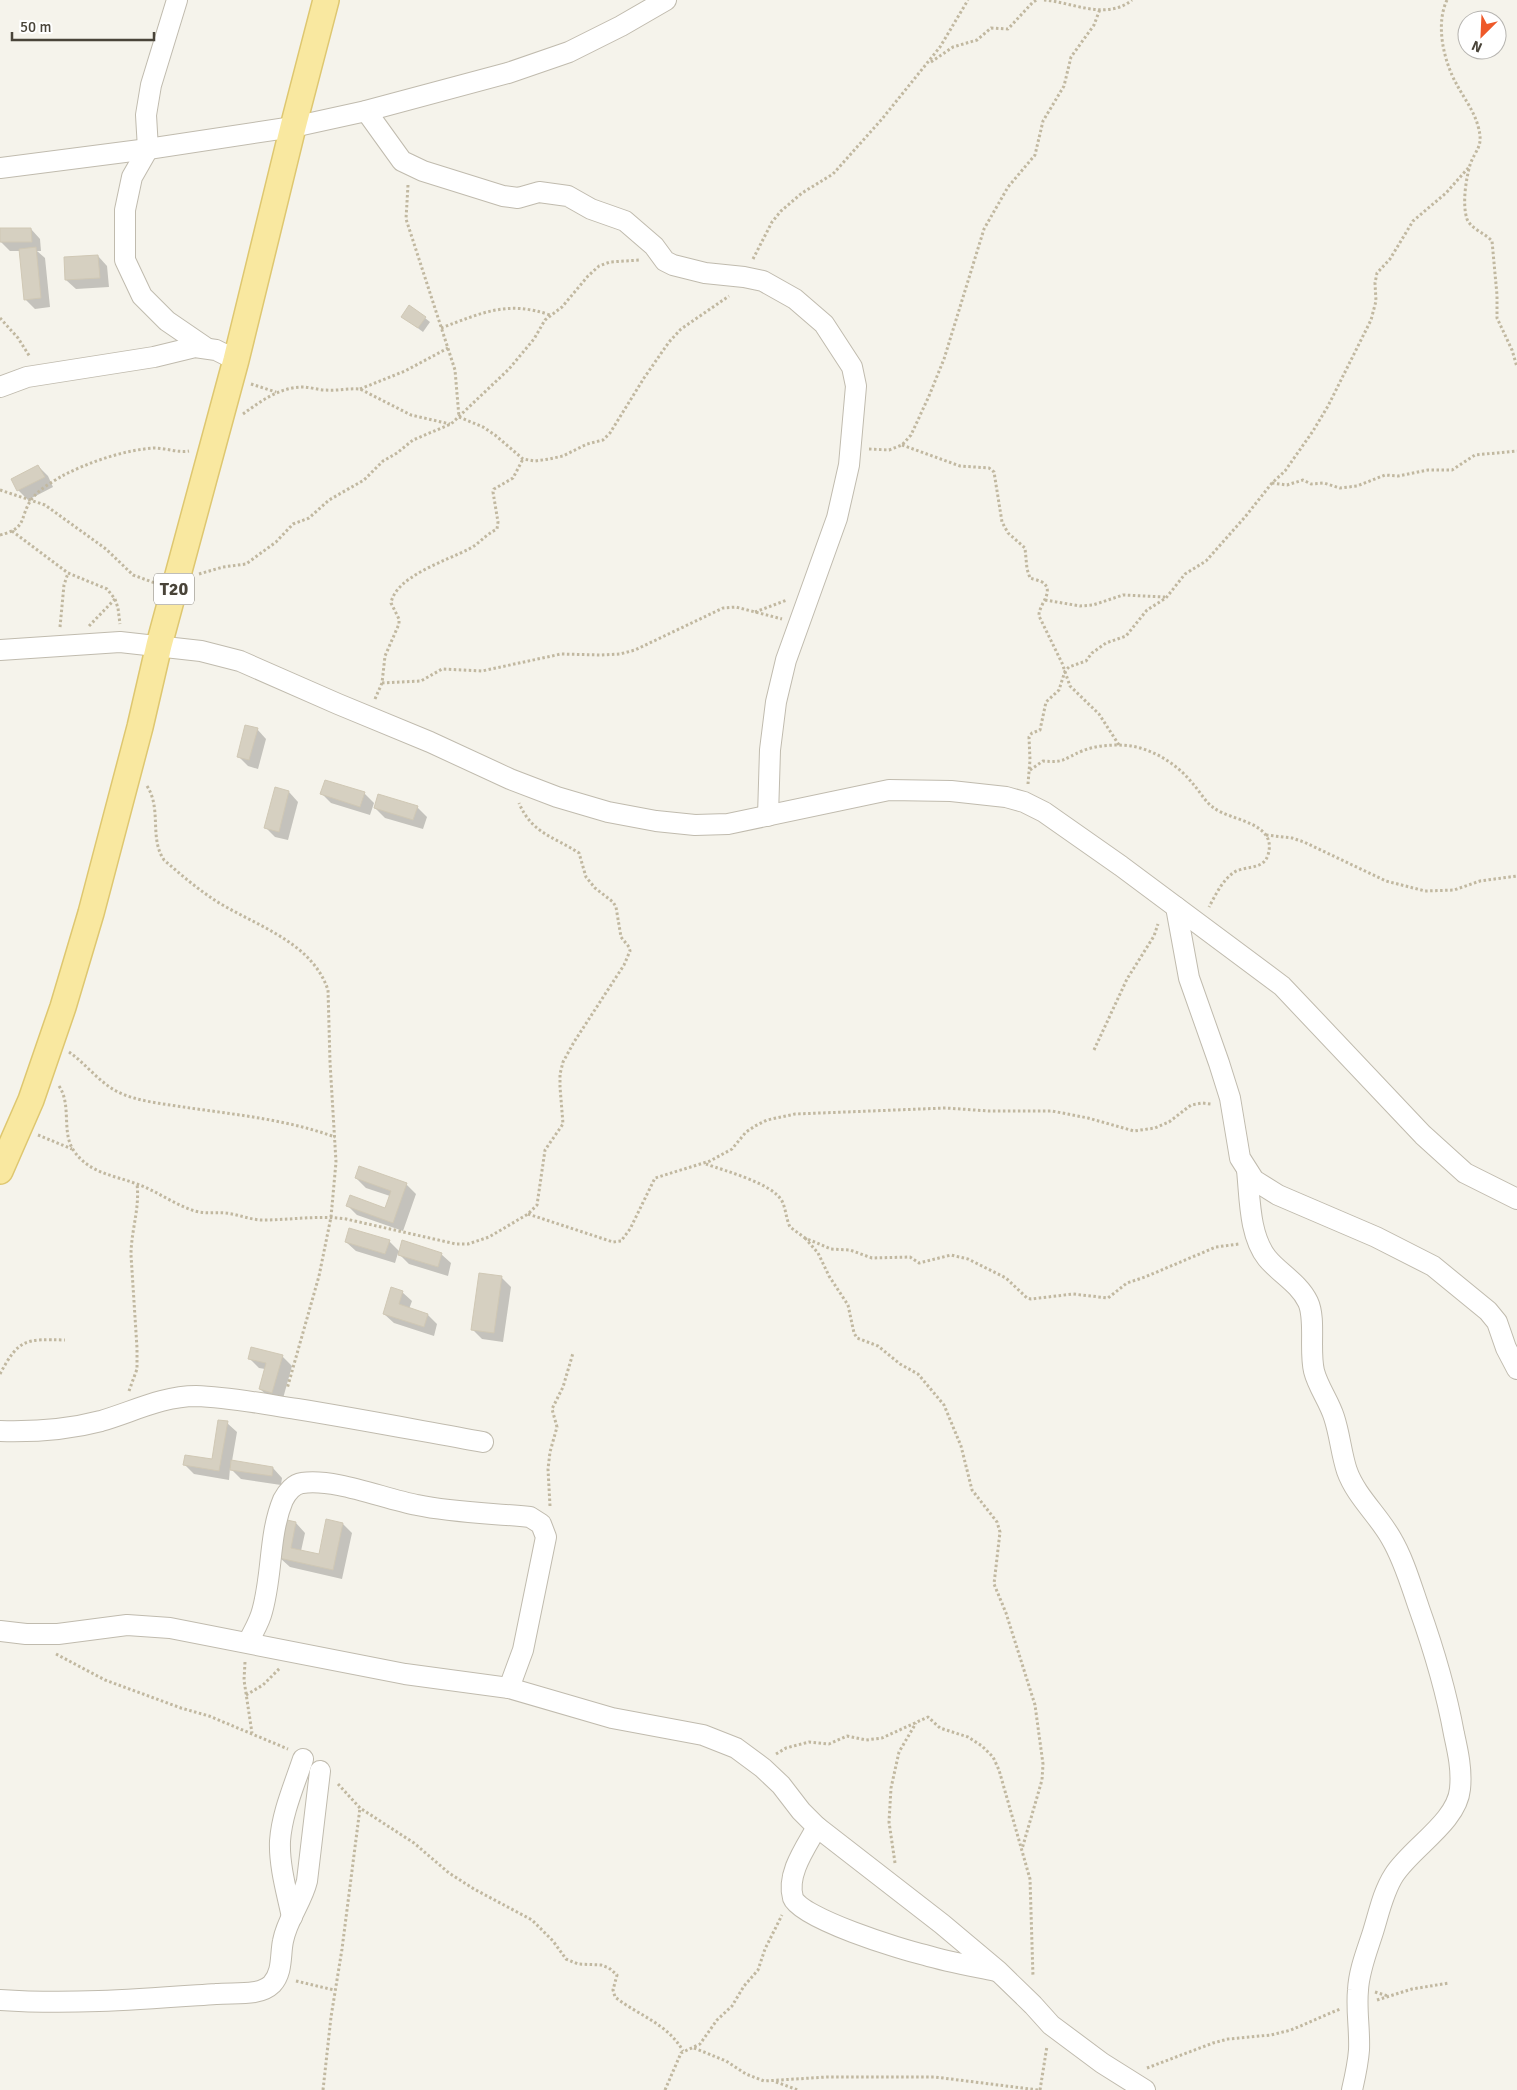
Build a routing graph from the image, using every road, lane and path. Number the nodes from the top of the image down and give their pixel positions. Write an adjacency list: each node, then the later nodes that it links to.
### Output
1 (177, 0): 13 (street)
2 (326, 0): 12 (main road, T20)
3 (666, 0): 11 (street)
4 (968, 0): 10 (path)
5 (1037, 0): 10 (path)
6 (1044, 0): 9 (path)
7 (1132, 0): 9 (path)
8 (1447, 0): 15 (path)
9 (1100, 9): 31 (path)
10 (926, 65): 18 (path)
11 (366, 111): 12 (street); 14 (street)
12 (292, 127): 13 (street); 25 (main road, T20)
13 (148, 149): 16 (street); 22 (street)
14 (409, 165): 17 (street); 21 (path)
15 (1470, 166): 24 (path); 35 (path)
16 (0, 168)
17 (665, 261): 18 (street); 19 (path)
18 (744, 277): 32 (street); 34 (path)
19 (550, 315): 21 (path); 30 (path)
20 (0, 318): 26 (path)
21 (441, 328): 23 (path)
22 (205, 347): 25 (street); 26 (street)
23 (448, 348): 28 (path); 30 (path)
24 (1517, 367)
25 (234, 369): 29 (path); 41 (main road, T20)
26 (41, 374): 27 (street)
27 (0, 387)
28 (360, 389)
29 (277, 392)
30 (459, 417): 34 (path); 41 (path)
31 (902, 445): 32 (path); 45 (path)
32 (851, 447): 42 (street)
33 (1517, 451): 35 (path)
34 (523, 459): 53 (path)
35 (1272, 483): 44 (path)
36 (0, 490): 37 (path)
37 (31, 500): 38 (path); 41 (path)
38 (12, 531): 39 (path); 40 (path)
39 (0, 535)
40 (68, 573): 43 (path); 49 (path)
41 (175, 584): 50 (main road, T20)
42 (811, 591): 46 (path); 47 (street)
43 (114, 598): 48 (path); 49 (path)
44 (1166, 598): 45 (path); 52 (path)
45 (1045, 600): 52 (path)
46 (755, 612): 47 (path); 53 (path)
47 (800, 621): 60 (street)
48 (120, 642): 49 (street); 50 (street)
49 (68, 644): 51 (street)
50 (159, 645): 54 (street); 56 (main road, T20)
51 (0, 650)
52 (1065, 671): 55 (path); 57 (path)
53 (382, 682): 54 (path)
54 (366, 716): 58 (street)
55 (1119, 745): 57 (path); 61 (path)
56 (130, 765): 65 (main road, T20); 70 (path)
57 (1030, 770): 59 (path)
58 (510, 779): 60 (street); 77 (path)
59 (1024, 802): 60 (street); 63 (street)
60 (768, 816)
61 (1265, 835): 62 (path); 64 (path)
62 (1517, 876)
63 (1171, 903): 64 (street); 66 (path); 68 (street)
64 (1200, 923): 76 (street)
65 (51, 1041): 67 (main road, T20); 70 (path)
66 (1094, 1050)
67 (43, 1065): 69 (main road, T20); 71 (path)
68 (1232, 1114): 72 (path); 73 (street)
69 (19, 1127): 71 (path); 74 (main road, T20)
70 (335, 1137): 78 (path)
71 (72, 1149): 75 (path)
72 (705, 1163): 77 (path); 80 (path)
73 (1247, 1170): 79 (street); 83 (street)
74 (0, 1171)
75 (136, 1184): 78 (path); 86 (path)
76 (1517, 1199)
77 (528, 1214): 78 (path)
78 (331, 1217): 85 (path)
79 (1255, 1231): 80 (path); 112 (street)
80 (805, 1238): 103 (path)
81 (65, 1340): 84 (path)
82 (573, 1353): 89 (path)
83 (1517, 1369)
84 (0, 1374)
85 (282, 1407): 86 (street); 88 (street)
86 (117, 1416): 87 (street)
87 (0, 1431)
88 (483, 1442)
89 (546, 1536): 92 (street); 94 (street)
90 (0, 1631): 91 (street)
91 (26, 1634): 92 (street); 97 (path)
92 (248, 1642): 93 (street); 95 (path)
93 (293, 1652): 94 (street); 95 (path)
94 (509, 1688): 99 (street)
95 (246, 1696): 97 (path)
96 (917, 1722): 99 (path); 103 (path); 104 (path)
97 (252, 1733): 98 (path)
98 (303, 1759): 106 (street)
99 (763, 1768): 102 (street)
100 (320, 1771): 101 (path); 106 (street)
101 (360, 1808): 110 (path); 116 (path)
102 (817, 1827): 104 (street); 105 (street)
103 (1022, 1848): 113 (path)
104 (900, 1891): 107 (street)
105 (794, 1899): 107 (street); 115 (path)
106 (292, 1917): 109 (street)
107 (998, 1971): 113 (street)
108 (1449, 1983): 112 (path)
109 (271, 1985): 110 (path); 111 (street)
110 (334, 1990): 119 (path)
111 (0, 2000)
112 (1358, 2002): 117 (path); 124 (street)
113 (1033, 2005): 114 (street)
114 (1051, 2025): 117 (street); 122 (path)
115 (694, 2048): 116 (path); 118 (path)
116 (683, 2051): 120 (path)
117 (1123, 2076): 123 (street)
118 (773, 2081): 121 (path); 122 (path)
119 (323, 2090)
120 (665, 2090)
121 (798, 2090)
122 (1039, 2090)
123 (1145, 2090)
124 (1352, 2090)

